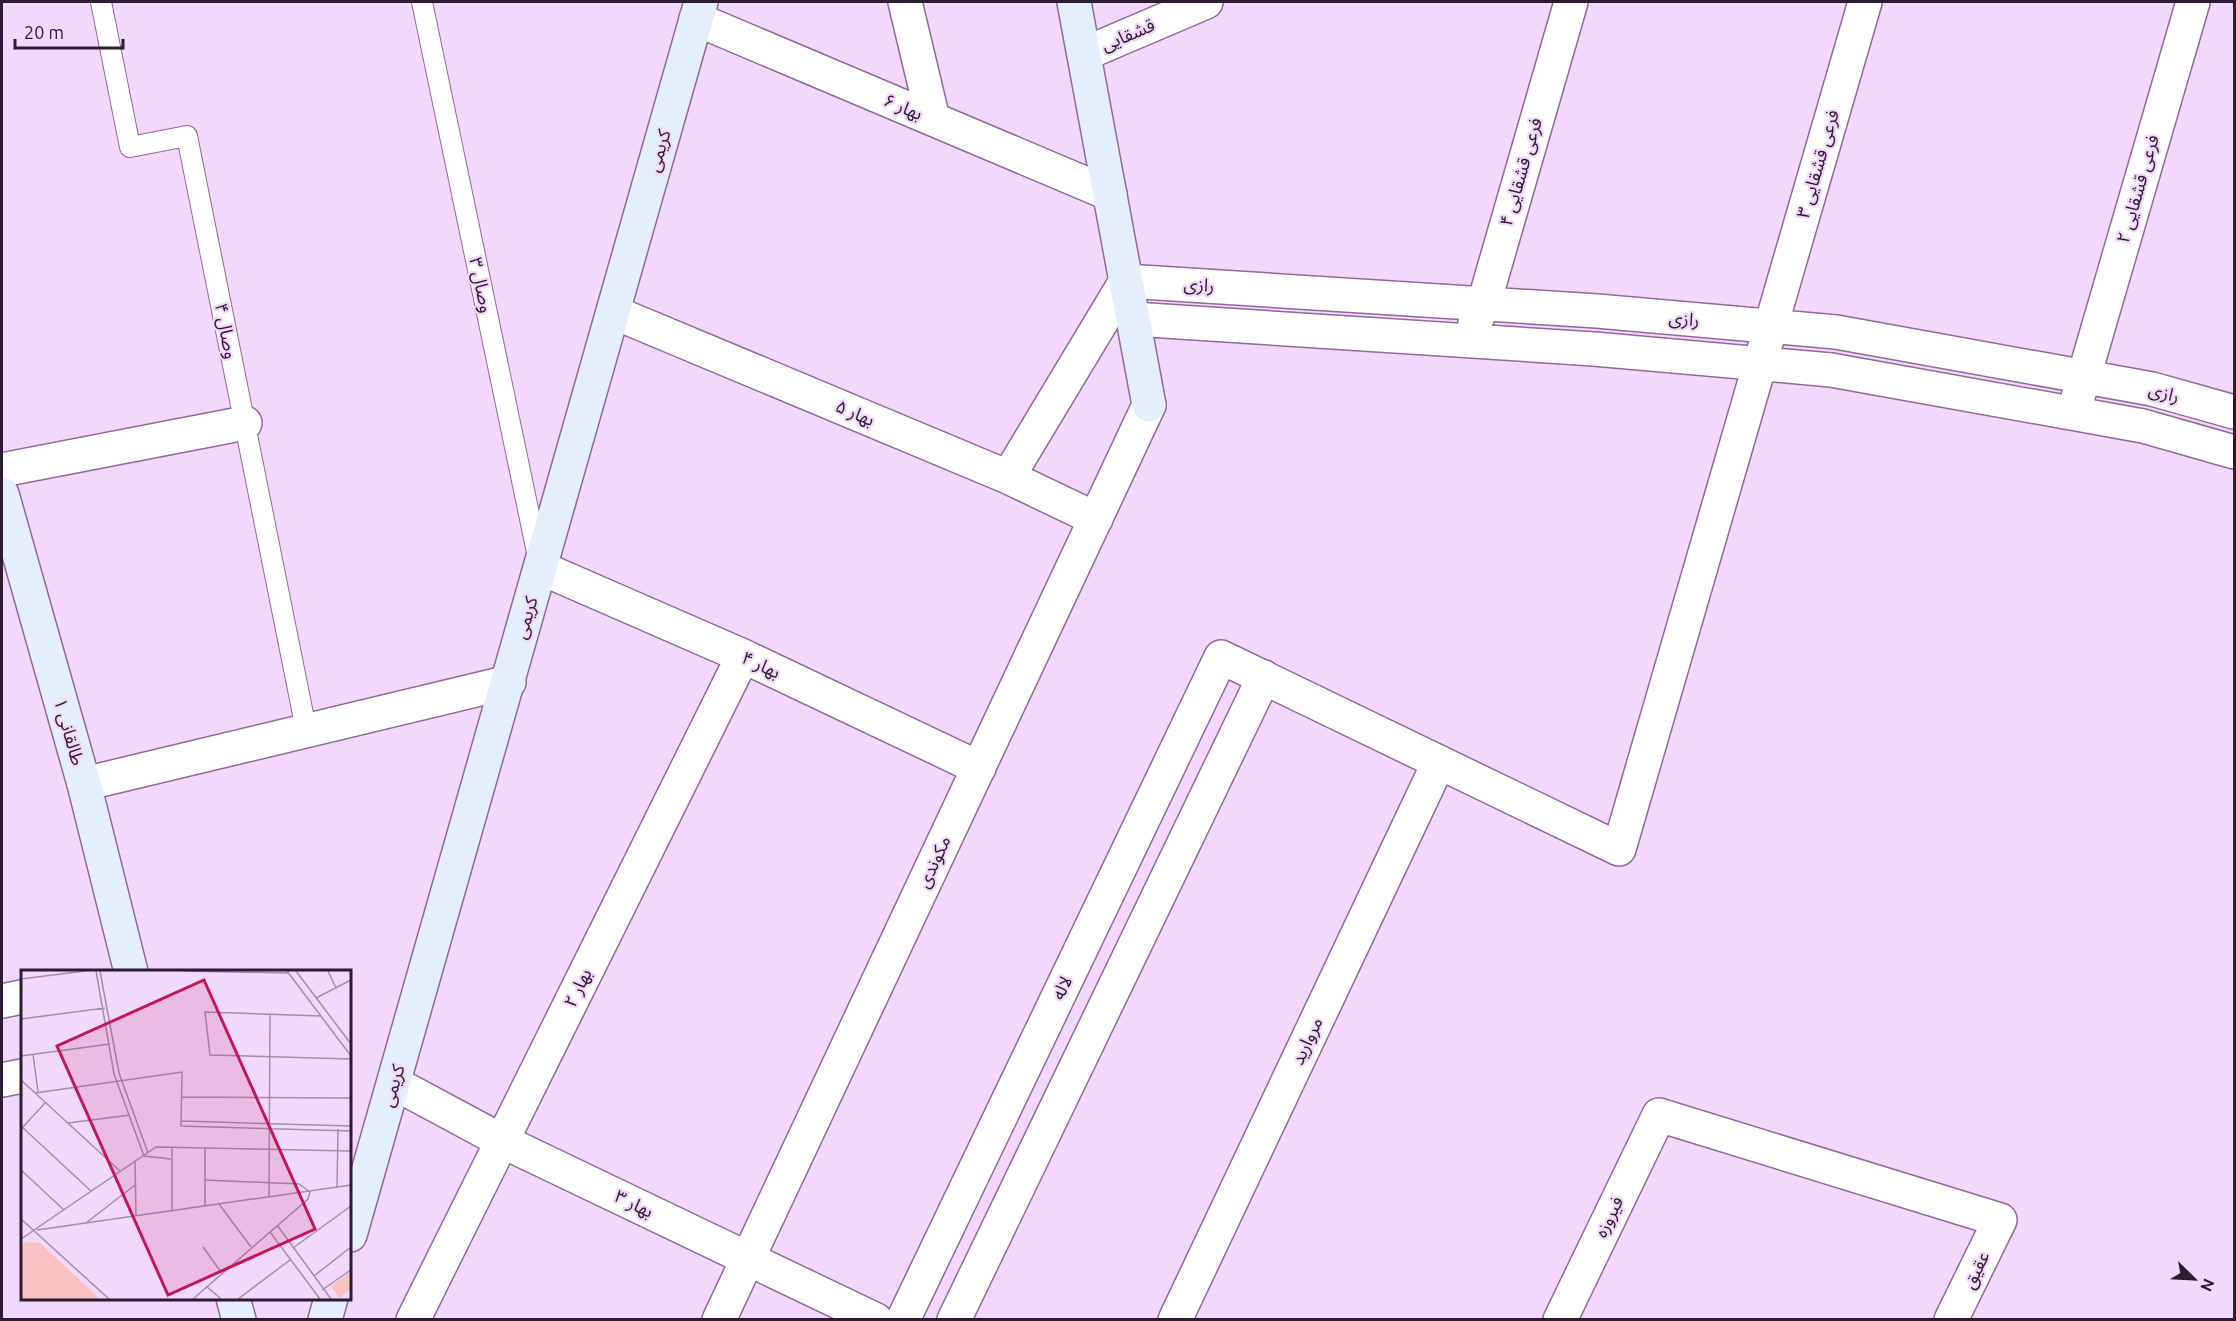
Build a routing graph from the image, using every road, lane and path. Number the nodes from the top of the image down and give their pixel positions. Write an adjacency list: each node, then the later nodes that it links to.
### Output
1 (101, 2): 25 (lane, وصال ۴)
2 (422, 2): 31 (lane, وصال ۳)
3 (905, 2): 11 (street)
4 (1074, 2): 10 (street)
5 (1206, 2): 10 (street, قشقایی)
6 (1571, 2): 14 (street, فرعی قشقایی ۴)
7 (1865, 2): 17 (street, فرعی قشقایی ۳)
8 (2193, 2): 21 (street, فرعی قشقایی ۲)
9 (699, 10): 11 (street, بهار ۶); 15 (street, کریمی)
10 (1084, 54): 12 (street)
11 (933, 119): 12 (street, بهار ۶)
12 (1110, 194): 13 (street)
13 (1126, 281): 14 (street, رازی); 16 (street); 28 (street)
14 (1484, 303): 17 (street, رازی); 18 (street, فرعی قشقایی ۴)
15 (613, 312): 28 (street, بهار ۵); 31 (street, کریمی)
16 (1133, 319): 18 (street, رازی); 30 (street, مکوندی)
17 (1771, 326): 19 (street, رازی); 20 (street, فرعی قشقایی ۳)
18 (1466, 341): 20 (street, رازی)
19 (1940, 351): 21 (street, رازی); 22 (street)
20 (1760, 363): 22 (street, رازی); 36 (street, فرعی قشقایی ۳)
21 (2084, 376): 23 (street, رازی); 24 (street, فرعی قشقایی ۲)
22 (1932, 388): 24 (street, رازی)
23 (2235, 412)
24 (2074, 413): 26 (street, رازی)
25 (245, 423): 27 (street); 35 (lane, وصال ۴)
26 (2235, 452)
27 (2, 470)
28 (1008, 477): 30 (street, بهار ۵)
29 (2, 494): 38 (street, طالقانی ۱)
30 (1096, 519): 37 (street, مکوندی)
31 (541, 568): 32 (street, بهار ۴); 34 (street, کریمی)
32 (743, 656): 37 (street, بهار ۴); 46 (street, بهار ۲)
33 (1264, 678): 36 (street); 56 (street, لاله); 57 (street)
34 (508, 681): 35 (street); 44 (street, کریمی)
35 (306, 729): 38 (street)
36 (1439, 762): 58 (street, مروارید)
37 (979, 768): 48 (street, مکوندی)
38 (84, 784): 39 (street, طالقانی ۱)
39 (130, 970)
40 (21, 997): 41 (street)
41 (2, 1001)
42 (21, 1076): 43 (street)
43 (2, 1080)
44 (394, 1083): 46 (street, بهار ۳); 47 (street, کریمی)
45 (1659, 1115): 59 (street, فیروزه); 60 (street, عقیق)
46 (502, 1141): 48 (street, بهار ۳); 53 (street, بهار ۲)
47 (351, 1232)
48 (748, 1258): 54 (street, مکوندی); 55 (street, بهار ۳)
49 (233, 1300): 51 (street)
50 (331, 1300): 52 (street)
51 (239, 1320)
52 (325, 1320)
53 (413, 1320)
54 (719, 1320)
55 (876, 1320)
56 (903, 1320)
57 (954, 1320)
58 (1175, 1320)
59 (1560, 1320)
60 (1951, 1320)

